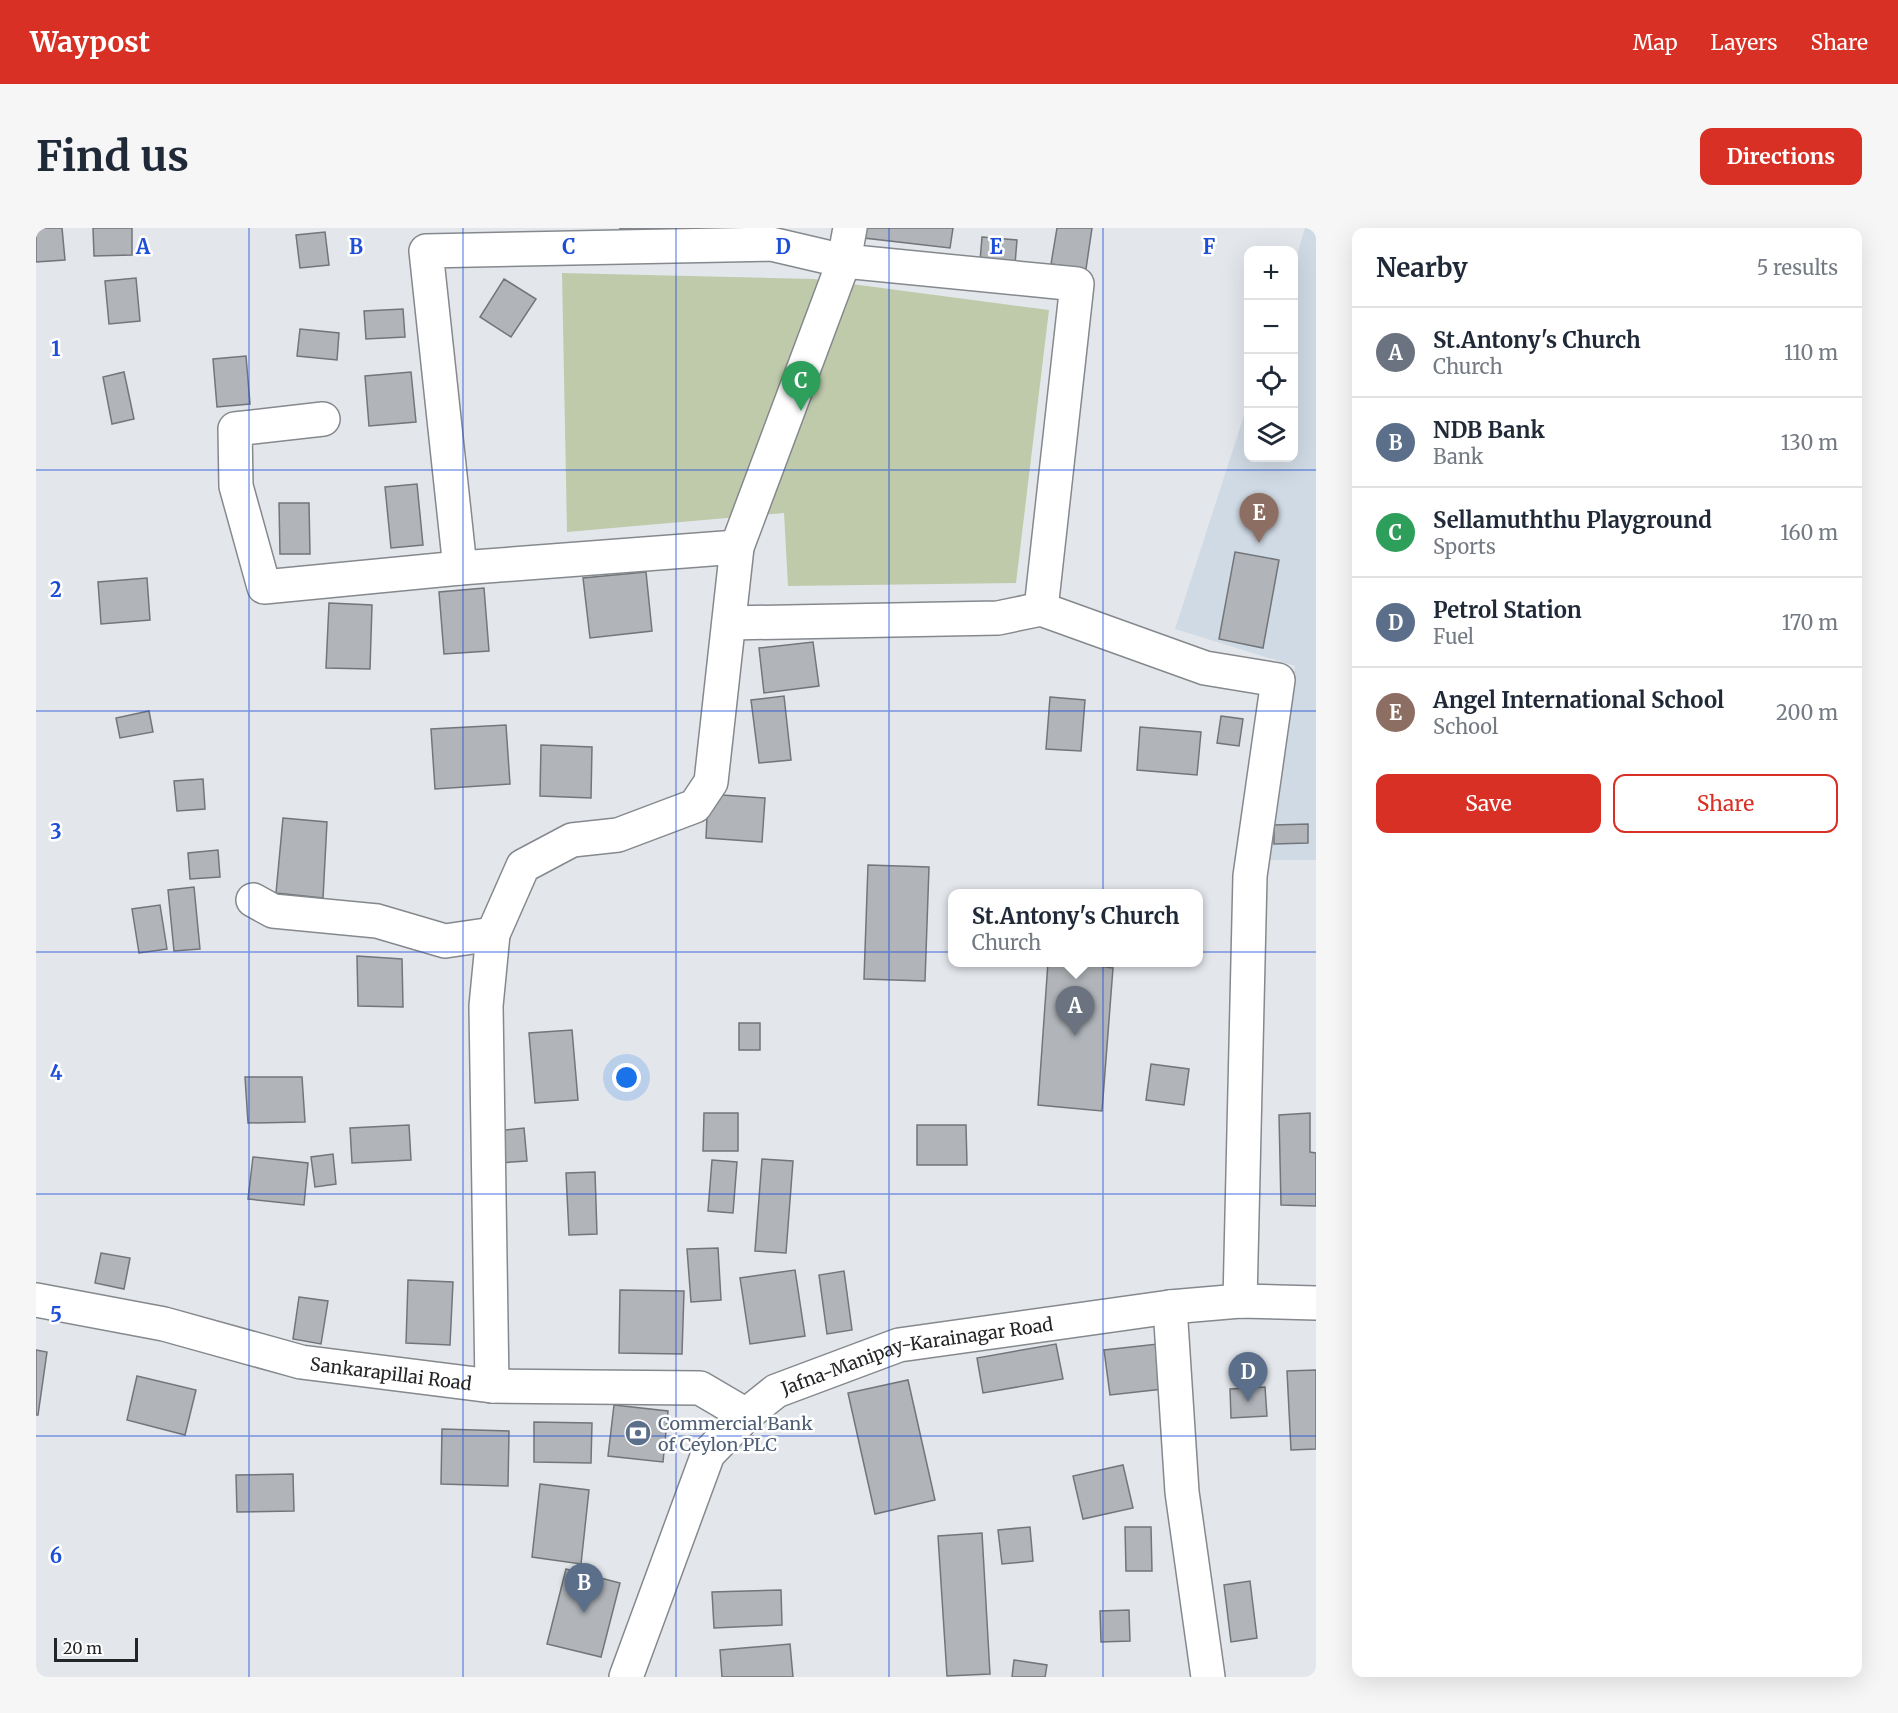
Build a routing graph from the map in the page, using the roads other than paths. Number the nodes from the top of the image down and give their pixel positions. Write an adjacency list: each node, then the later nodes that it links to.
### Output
1 (850, 228): 2 (street)
2 (844, 261): 4 (street); 5 (street); 6 (street)
3 (323, 419): 5 (street)
4 (737, 547): 5 (street); 7 (street)
5 (460, 568)
6 (1041, 609): 7 (street); 11 (street)
7 (729, 623): 9 (street)
8 (253, 900): 9 (street)
9 (494, 934): 14 (street)
10 (36, 1300): 14 (street, Sankarapillai Road)
11 (1240, 1301): 12 (street, Jafna-Manipay-Karainagar Road); 13 (street, Jafna-Manipay-Karainagar Road)
12 (1316, 1303)
13 (1170, 1307): 15 (street, Jafna-Manipay-Karainagar Road); 17 (street)
14 (492, 1386): 15 (street, Sankarapillai Road)
15 (746, 1415): 16 (street, Jafna-Manipay-Karainagar Road)
16 (626, 1677)
17 (1208, 1677)

